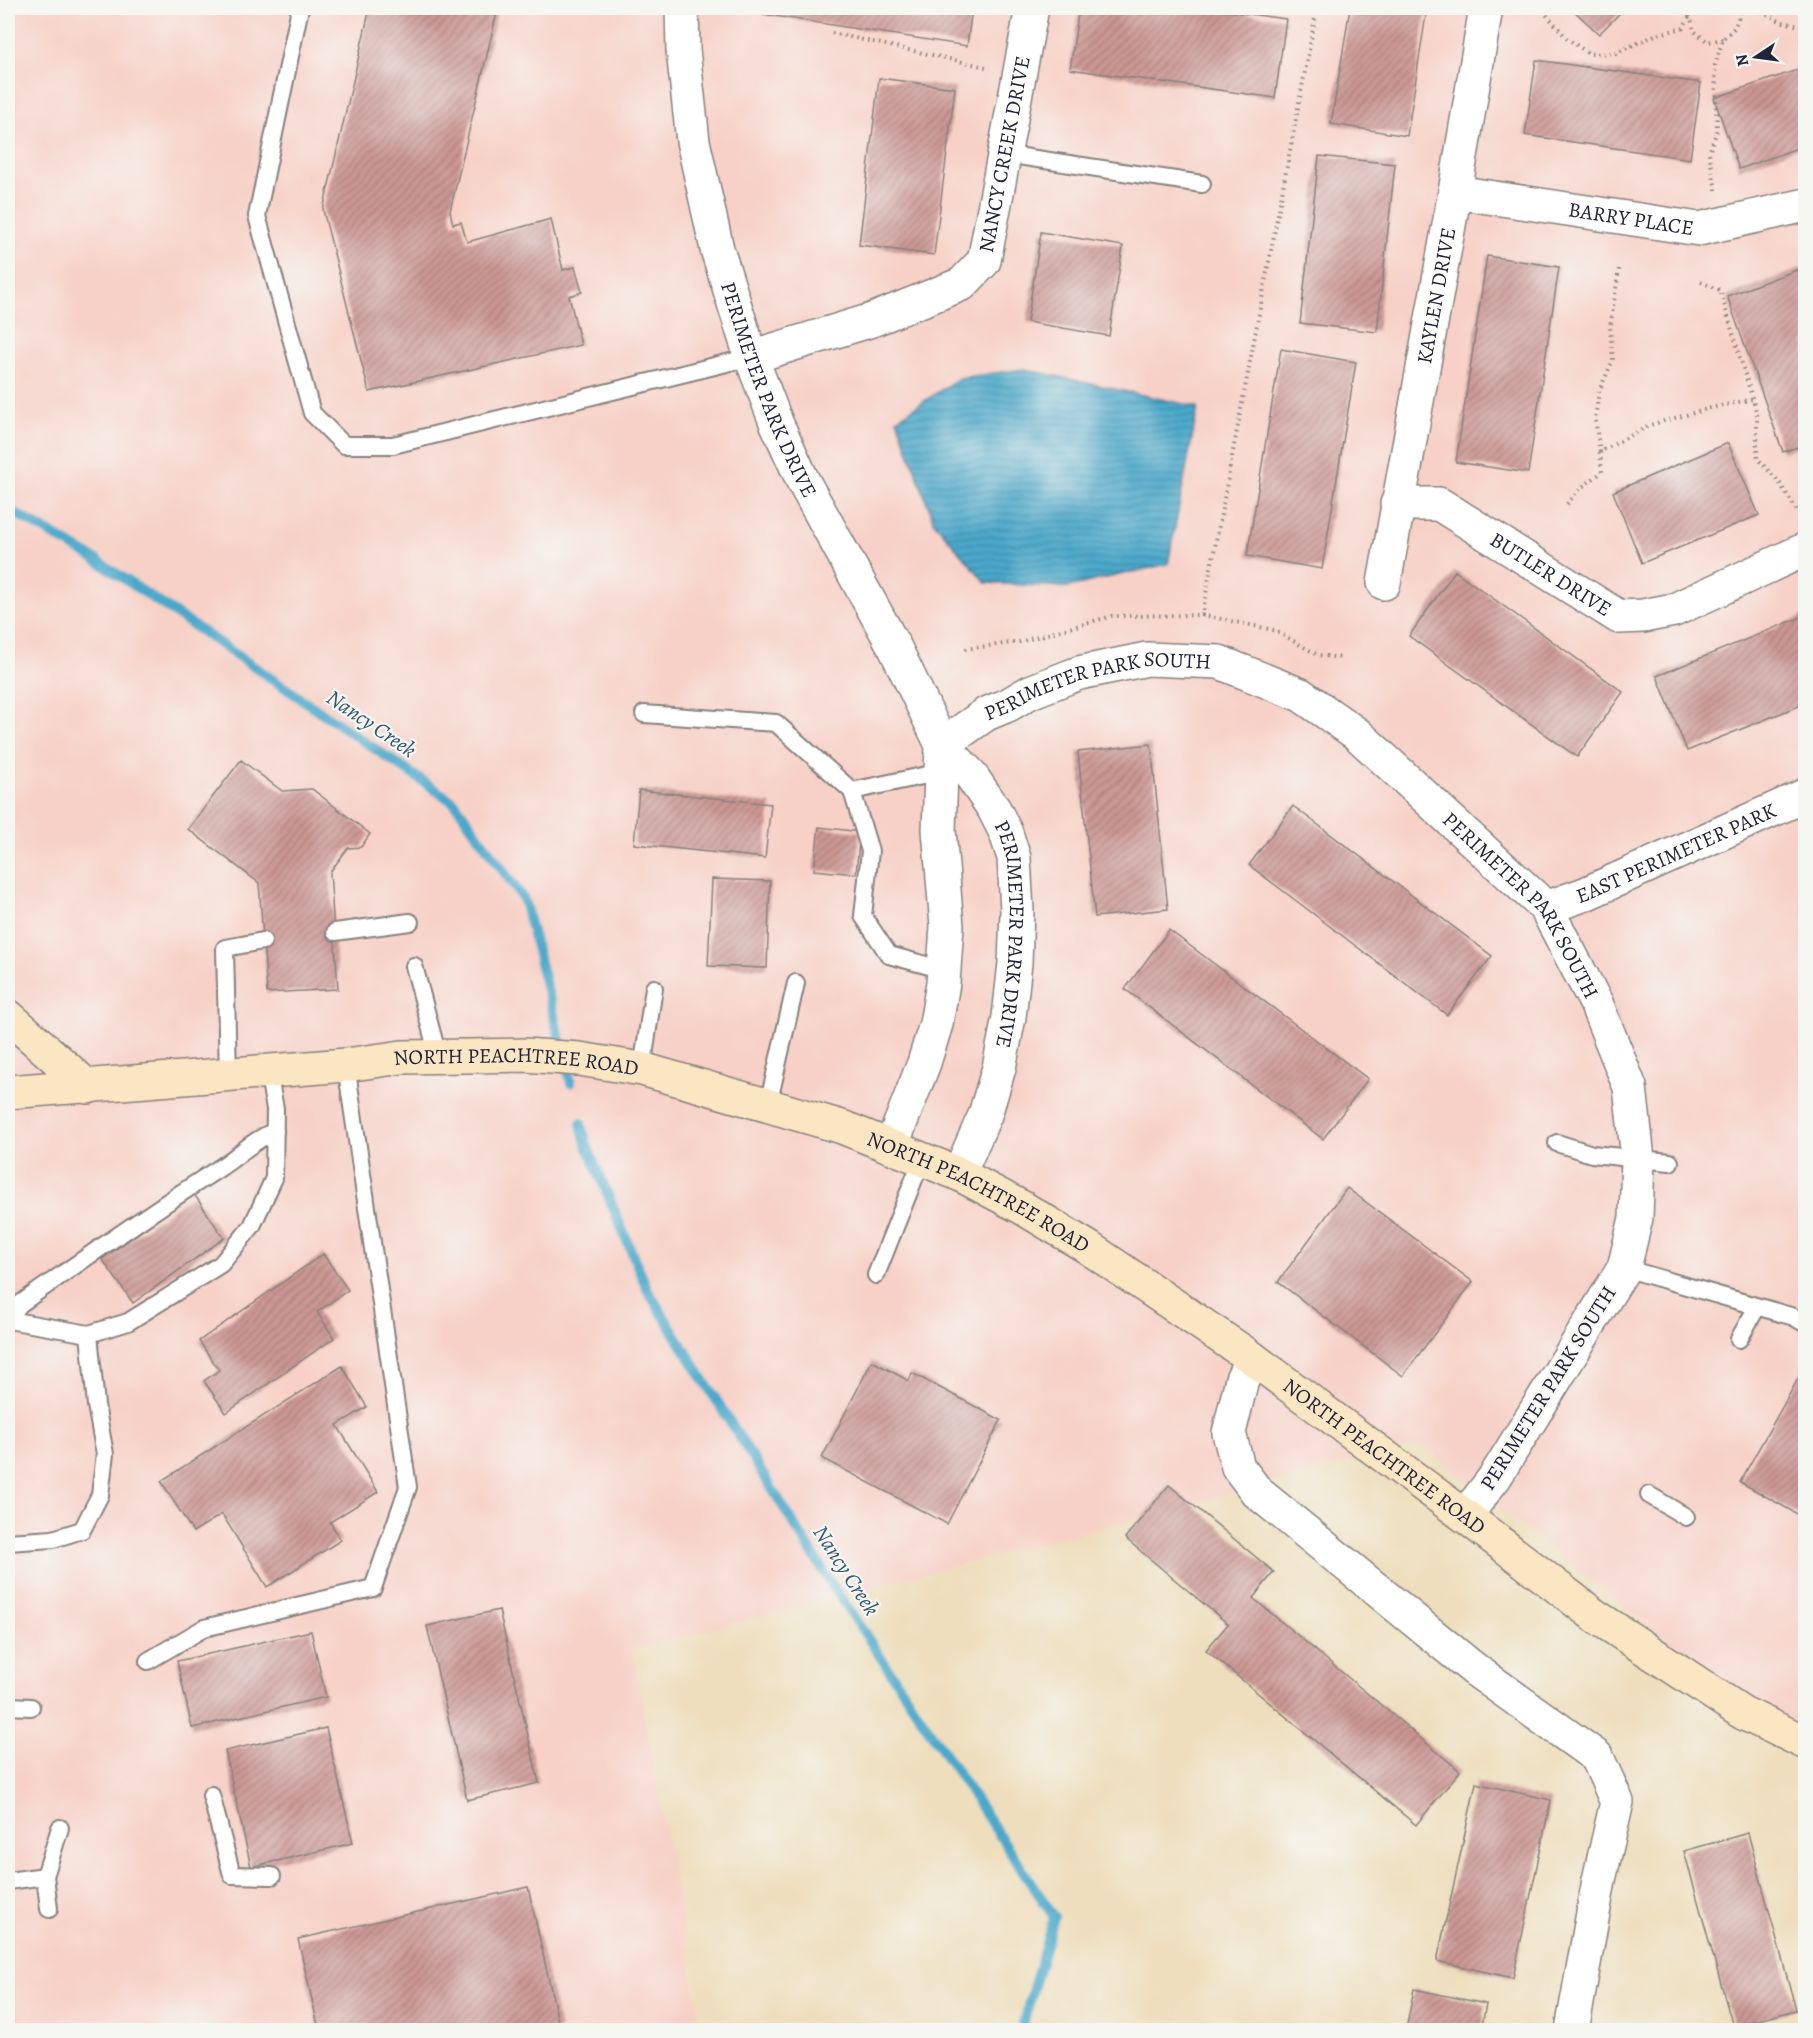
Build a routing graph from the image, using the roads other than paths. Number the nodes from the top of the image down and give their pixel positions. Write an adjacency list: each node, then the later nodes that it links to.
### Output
1 (300, 8): 9 (lane)
2 (682, 8): 9 (street, PERIMETER PARK DRIVE)
3 (1032, 8): 5 (street, NANCY CREEK DRIVE)
4 (1486, 8): 7 (street, KAYLEN DRIVE)
5 (1004, 154): 6 (lane); 9 (street, NANCY CREEK DRIVE)
6 (1202, 184)
7 (1455, 192): 8 (street, BARRY PLACE); 10 (street, KAYLEN DRIVE)
8 (1806, 205)
9 (751, 357): 14 (street, PERIMETER PARK DRIVE)
10 (1397, 504): 11 (street, BUTLER DRIVE); 12 (street, KAYLEN DRIVE)
11 (1806, 549)
12 (1384, 583)
13 (644, 714): 15 (lane)
14 (941, 758): 15 (lane); 17 (street, PERIMETER PARK SOUTH); 22 (street, PERIMETER PARK DRIVE); 40 (street, PERIMETER PARK DRIVE)
15 (852, 791): 22 (lane)
16 (1806, 795): 17 (street, EAST PERIMETER PARK)
17 (1546, 908): 38 (street, PERIMETER PARK SOUTH)
18 (410, 922): 19 (lane)
19 (334, 932)
20 (263, 941): 30 (lane)
21 (414, 966): 26 (lane)
22 (944, 970): 36 (street, PERIMETER PARK DRIVE)
23 (796, 983): 33 (lane)
24 (654, 988): 28 (lane)
25 (8, 1016): 31 (street)
26 (438, 1056): 27 (street, NORTH PEACHTREE ROAD); 28 (street, NORTH PEACHTREE ROAD)
27 (346, 1065): 29 (street, NORTH PEACHTREE ROAD); 53 (lane)
28 (642, 1069): 33 (street, NORTH PEACHTREE ROAD)
29 (268, 1071): 30 (street, NORTH PEACHTREE ROAD); 34 (lane)
30 (228, 1075): 31 (street, NORTH PEACHTREE ROAD)
31 (88, 1087): 32 (street, NORTH PEACHTREE ROAD)
32 (8, 1092)
33 (768, 1106): 36 (street, NORTH PEACHTREE ROAD)
34 (275, 1131): 44 (lane); 46 (lane)
35 (1557, 1143): 38 (lane)
36 (891, 1147): 37 (street, NORTH PEACHTREE ROAD)
37 (922, 1159): 40 (street, NORTH PEACHTREE ROAD); 42 (lane)
38 (1638, 1159): 39 (lane); 41 (street, PERIMETER PARK SOUTH)
39 (1670, 1162)
40 (959, 1174): 48 (street, NORTH PEACHTREE ROAD)
41 (1624, 1268): 43 (lane); 50 (street, PERIMETER PARK SOUTH)
42 (876, 1275)
43 (1757, 1307): 45 (lane); 47 (lane)
44 (8, 1319): 46 (lane)
45 (1806, 1323)
46 (89, 1334): 52 (lane)
47 (1738, 1340)
48 (1252, 1358): 50 (street, NORTH PEACHTREE ROAD); 63 (street)
49 (1649, 1495): 51 (lane)
50 (1465, 1516): 56 (street, NORTH PEACHTREE ROAD)
51 (1686, 1517)
52 (8, 1542)
53 (148, 1661)
54 (8, 1706): 55 (lane)
55 (31, 1707)
56 (1806, 1743)
57 (211, 1795): 60 (lane)
58 (60, 1828): 59 (lane)
59 (45, 1876): 61 (lane); 62 (lane)
60 (272, 1876)
61 (8, 1881)
62 (49, 1909)
63 (1572, 2031)

